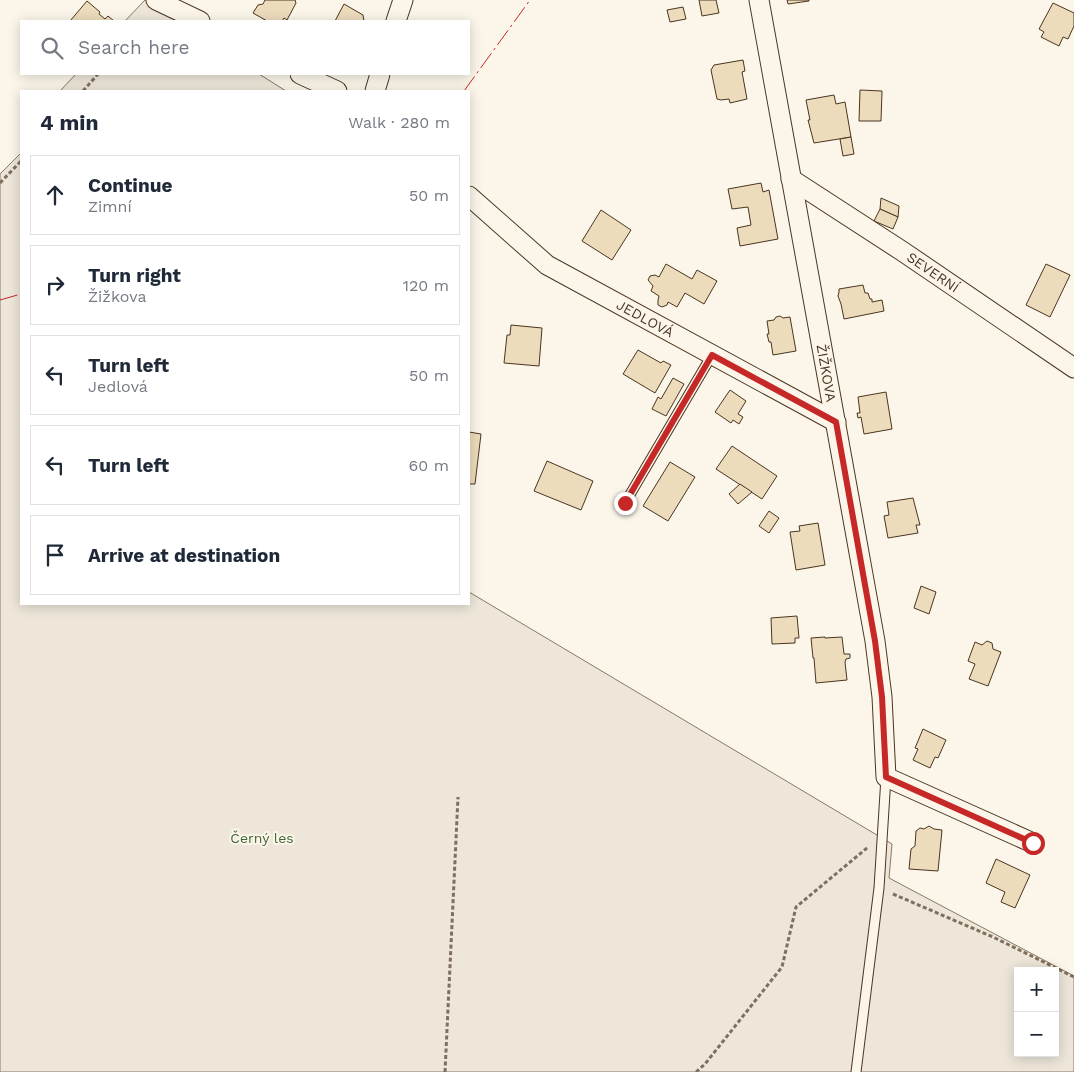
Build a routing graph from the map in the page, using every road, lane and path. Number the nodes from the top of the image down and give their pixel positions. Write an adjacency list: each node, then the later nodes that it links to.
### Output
1 (156, 0): 4 (street)
2 (403, 0): 5 (street)
3 (759, 0): 13 (street, ŽIŽKOVA)
4 (198, 20)
5 (396, 20)
6 (97, 75): 9 (path)
7 (302, 75): 10 (street)
8 (380, 75): 11 (street)
9 (84, 90)
10 (335, 90)
11 (375, 90)
12 (20, 162): 14 (path)
13 (791, 179): 17 (street, SEVERNÍ); 18 (street, ŽIŽKOVA)
14 (0, 183)
15 (470, 197): 16 (street, JEDLOVÁ)
16 (712, 355): 18 (street, JEDLOVÁ); 19 (lane)
17 (1074, 368)
18 (836, 422): 20 (street, ŽIŽKOVA)
19 (625, 503)
20 (886, 777): 22 (lane); 23 (street)
21 (458, 797): 26 (path)
22 (882, 834): 24 (lane); 27 (path)
23 (1033, 843)
24 (879, 888): 25 (path); 28 (lane)
25 (1074, 977)
26 (445, 1072)
27 (696, 1072)
28 (856, 1072)

